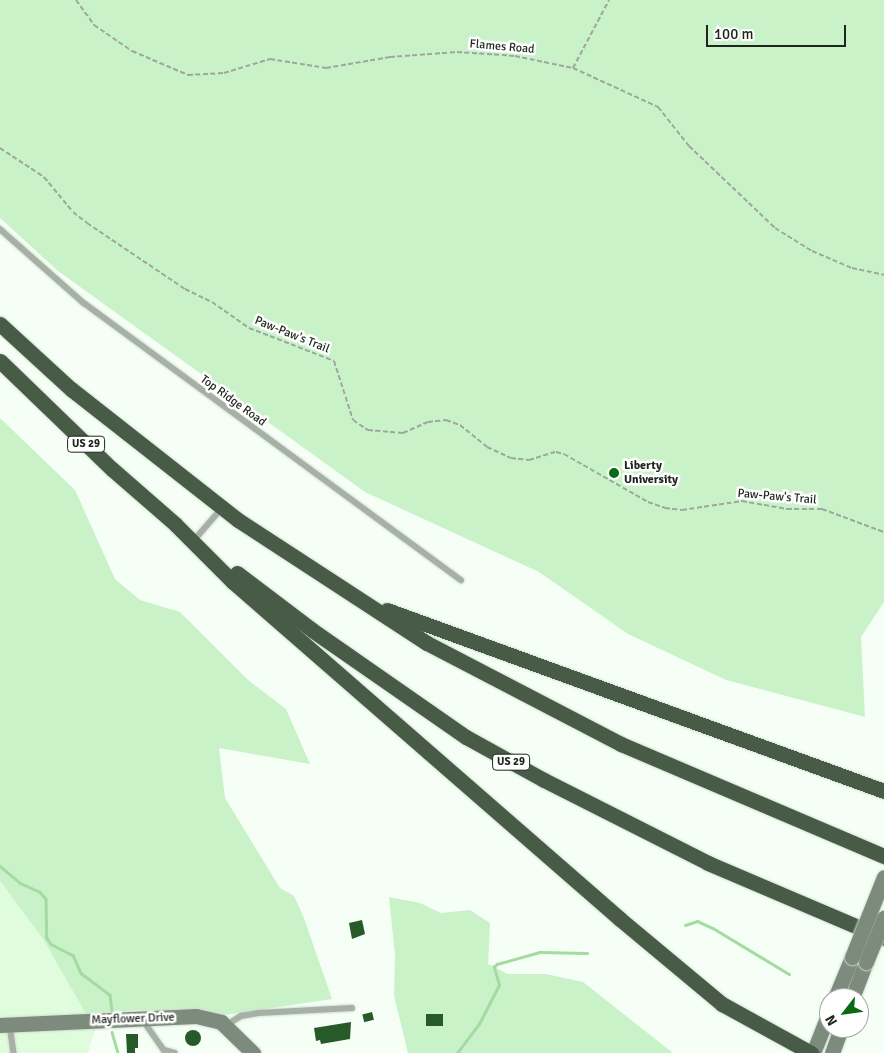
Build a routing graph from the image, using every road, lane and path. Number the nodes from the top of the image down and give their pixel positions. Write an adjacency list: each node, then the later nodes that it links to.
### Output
1 (76, 0): 3 (path, Flames Road)
2 (609, 0): 3 (path)
3 (573, 68): 6 (path, Flames Road)
4 (0, 148): 11 (path, Paw-Paw's Trail)
5 (0, 230): 13 (lane, Top Ridge Road)
6 (884, 274)
7 (0, 324): 9 (highway, US 29)
8 (0, 361): 10 (highway, US 29)
9 (223, 508): 12 (lane); 14 (highway, US 29)
10 (176, 524): 12 (highway, US 29); 32 (highway)
11 (884, 532)
12 (195, 538): 19 (highway, US 29)
13 (461, 580)
14 (357, 600): 15 (highway); 16 (highway, US 29)
15 (884, 791)
16 (884, 856)
17 (884, 877): 20 (main road, bridge)
18 (884, 918): 20 (main road, bridge)
19 (884, 938)
20 (859, 959): 21 (main road); 22 (main road)
21 (841, 988)
22 (854, 988)
23 (352, 1008): 26 (lane)
24 (141, 1018): 25 (main road, Mayflower Drive); 26 (main road, Mayflower Drive); 30 (lane)
25 (5, 1025): 29 (lane)
26 (225, 1026): 31 (main road, Mayflower Drive)
27 (819, 1037): 32 (main road)
28 (837, 1038): 33 (main road)
29 (14, 1053)
30 (175, 1053)
31 (253, 1053)
32 (812, 1053)
33 (832, 1053)

